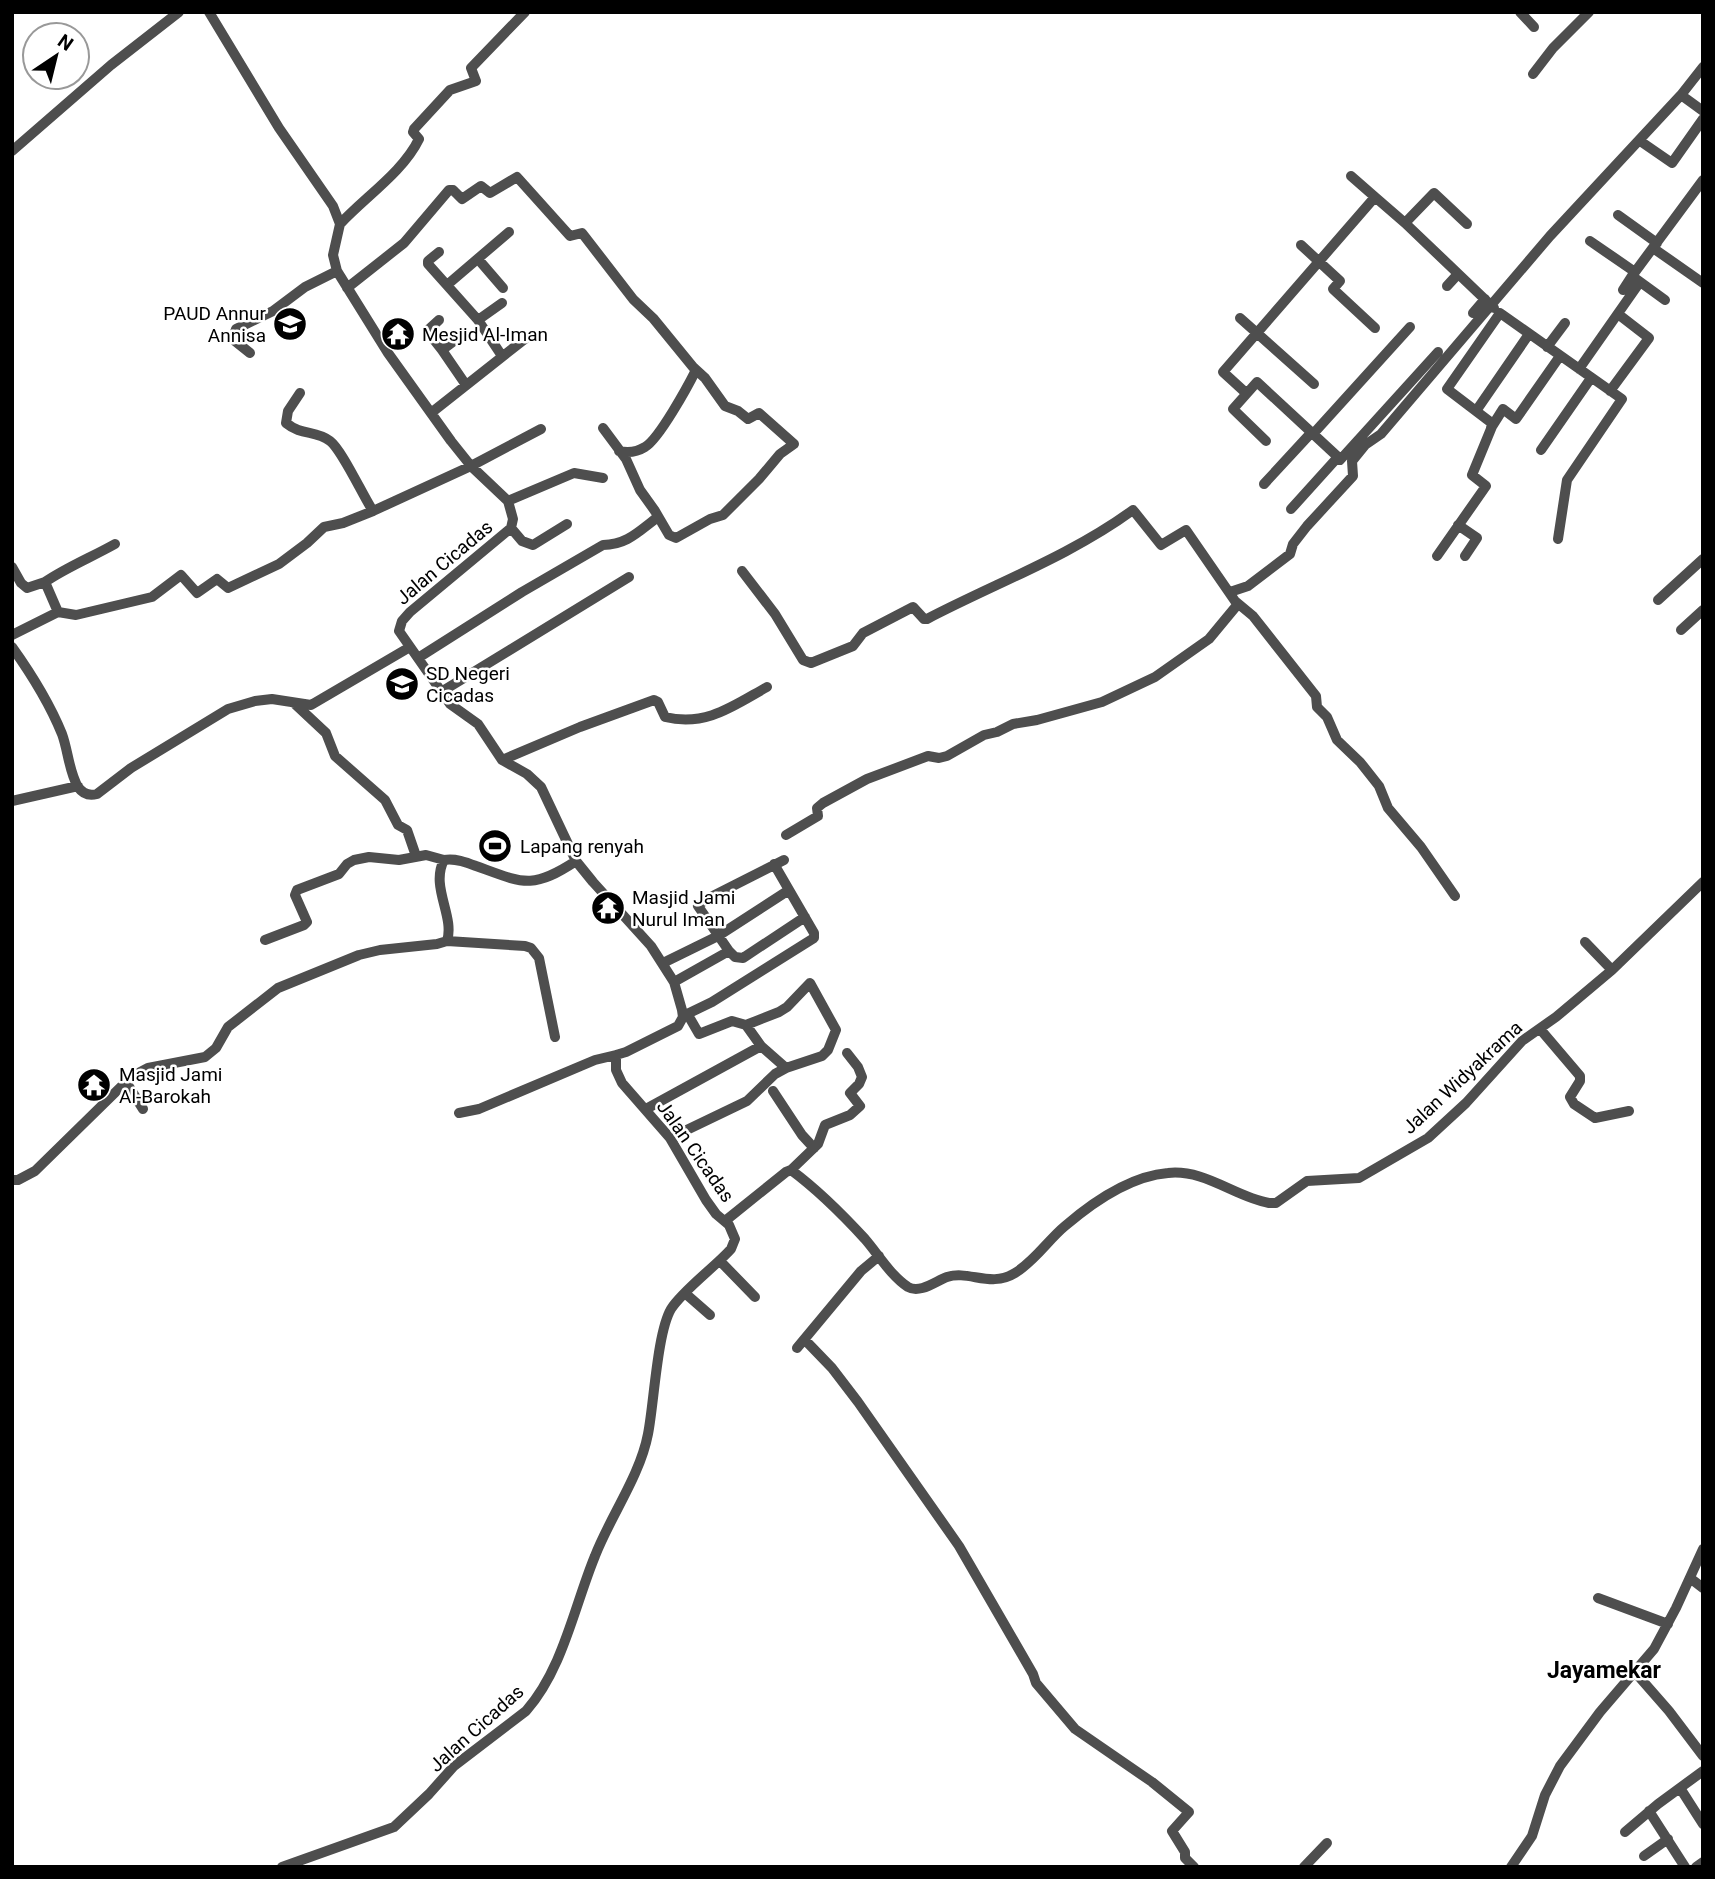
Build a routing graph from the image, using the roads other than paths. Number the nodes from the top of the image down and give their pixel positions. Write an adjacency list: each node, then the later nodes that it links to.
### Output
1 (179, 12): 13 (street)
2 (209, 12): 19 (street)
3 (525, 12): 19 (street)
4 (1520, 12): 6 (street)
5 (1589, 12): 8 (street)
6 (1534, 27)
7 (1703, 67): 9 (street)
8 (1533, 74)
9 (1681, 95): 10 (street); 40 (street)
10 (1703, 111)
11 (1703, 119): 12 (street)
12 (1643, 142)
13 (12, 151)
14 (1351, 176): 16 (street)
15 (1703, 180): 24 (street)
16 (1375, 197): 18 (street); 27 (street)
17 (1618, 215): 24 (street)
18 (1405, 223): 20 (street); 30 (street)
19 (340, 224): 29 (street)
20 (1466, 224)
21 (509, 232): 26 (street)
22 (1590, 241): 31 (street)
23 (1301, 245): 27 (street)
24 (1655, 245): 31 (street); 32 (street)
25 (439, 253): 33 (street)
26 (478, 259): 33 (street); 36 (street)
27 (1320, 262): 48 (street); 49 (street)
28 (1527, 267): 40 (street)
29 (337, 271): 35 (street, Jalan Cicadas); 56 (street)
30 (1458, 274): 34 (street); 40 (street)
31 (1636, 277): 37 (street); 38 (street); 42 (street)
32 (1703, 283)
33 (447, 285): 45 (street)
34 (1447, 286)
35 (347, 288): 59 (street); 68 (street, Jalan Cicadas)
36 (503, 288)
37 (1623, 290)
38 (1665, 300)
39 (502, 303): 45 (street)
40 (1492, 306): 41 (street); 50 (street); 67 (street); 96 (street)
41 (1473, 313)
42 (1618, 314): 60 (street); 64 (street)
43 (1240, 318): 49 (street)
44 (439, 320): 54 (street)
45 (478, 320): 57 (street)
46 (1565, 323): 53 (street)
47 (1410, 327): 72 (street)
48 (1375, 328)
49 (1257, 334): 62 (street); 66 (street)
50 (1529, 334): 53 (street); 67 (street)
51 (526, 338): 57 (street)
52 (454, 341): 54 (street)
53 (1547, 347): 58 (street)
54 (442, 350): 63 (street)
55 (1438, 352): 76 (street)
56 (250, 353)
57 (502, 356): 63 (street)
58 (1560, 356): 60 (street); 69 (street)
59 (696, 369): 75 (street); 83 (street)
60 (1579, 369): 61 (street)
61 (1591, 378): 64 (street); 74 (street)
62 (1314, 384)
63 (466, 385): 68 (street)
64 (1610, 391): 87 (street)
65 (300, 393): 82 (street)
66 (1246, 393): 72 (street); 73 (street)
67 (1476, 411): 69 (street)
68 (431, 413): 77 (street, Jalan Cicadas)
69 (1493, 424): 85 (street)
70 (603, 428): 75 (street)
71 (541, 429): 77 (street)
72 (1312, 433): 76 (street); 79 (street)
73 (1266, 441)
74 (1541, 450)
75 (618, 451): 83 (street)
76 (1338, 457): 81 (street)
77 (471, 466): 80 (street, Jalan Cicadas); 82 (street)
78 (603, 478): 80 (street)
79 (1264, 484)
80 (508, 501): 86 (street, Jalan Cicadas)
81 (1291, 509)
82 (373, 511): 100 (street)
83 (658, 517): 105 (street)
84 (567, 524): 86 (street)
85 (1458, 525): 89 (street); 90 (street)
86 (511, 528): 104 (street, Jalan Cicadas)
87 (1558, 539)
88 (115, 544): 95 (street)
89 (1437, 556)
90 (1465, 556)
91 (1703, 559): 97 (street)
92 (12, 567): 95 (street)
93 (742, 571): 96 (street)
94 (629, 577): 107 (street)
95 (44, 582): 100 (street)
96 (1230, 592): 98 (street)
97 (1658, 600)
98 (1238, 604): 112 (street); 118 (street)
99 (1703, 610): 101 (street)
100 (58, 612): 102 (street)
101 (1681, 630)
102 (12, 635)
103 (12, 647): 110 (street)
104 (410, 647): 105 (street, Jalan Cicadas); 108 (street)
105 (418, 658): 107 (street, Jalan Cicadas)
106 (767, 687): 109 (street)
107 (441, 692): 109 (street, Jalan Cicadas)
108 (295, 704): 110 (street); 113 (street)
109 (502, 760): 115 (street, Jalan Cicadas)
110 (78, 786): 111 (street)
111 (12, 801)
112 (786, 835)
113 (416, 856): 114 (street); 121 (street)
114 (444, 860): 115 (street); 122 (street)
115 (576, 860): 125 (street, Jalan Cicadas)
116 (1703, 882): 126 (street, Jalan Widyakrama)
117 (789, 890): 119 (street); 120 (street); 120 (street)
118 (1455, 896)
119 (805, 917): 124 (street); 128 (street)
120 (718, 936): 124 (street); 125 (street)
121 (265, 940)
122 (446, 941): 131 (street); 136 (street)
123 (1585, 942): 126 (street)
124 (729, 951): 127 (street)
125 (663, 963): 127 (street, Jalan Cicadas)
126 (1612, 970): 130 (street, Jalan Widyakrama)
127 (674, 982): 128 (street, Jalan Cicadas)
128 (685, 1016): 129 (street); 134 (street)
129 (746, 1025): 132 (street); 135 (street)
130 (1540, 1028): 140 (street); 147 (street, Jalan Widyakrama)
131 (555, 1037)
132 (761, 1046): 135 (street); 139 (street)
133 (847, 1053): 143 (street)
134 (616, 1055): 139 (street, Jalan Cicadas); 141 (street)
135 (786, 1068): 142 (street)
136 (126, 1082): 138 (street); 145 (street)
137 (773, 1091): 143 (street)
138 (143, 1109)
139 (646, 1109): 142 (street, Jalan Cicadas)
140 (1629, 1111)
141 (459, 1113)
142 (670, 1138): 146 (street, Jalan Cicadas)
143 (814, 1148): 144 (street)
144 (791, 1170): 146 (street); 147 (street, Jalan Widyakrama)
145 (12, 1180)
146 (725, 1222): 148 (street, Jalan Cicadas)
147 (879, 1255): 152 (street)
148 (720, 1261): 149 (street, Jalan Cicadas); 150 (street)
149 (686, 1294): 151 (street); 170 (street, Jalan Cicadas)
150 (755, 1297)
151 (710, 1315)
152 (805, 1340): 153 (street); 171 (street)
153 (797, 1348)
154 (1703, 1549): 155 (street)
155 (1690, 1578): 156 (street); 158 (street)
156 (1703, 1588)
157 (1598, 1598): 158 (street)
158 (1668, 1624): 159 (street)
159 (1634, 1671): 160 (street); 173 (street)
160 (1703, 1756)
161 (1703, 1771): 162 (street)
162 (1680, 1788): 163 (street); 164 (street)
163 (1649, 1811): 165 (street); 166 (street)
164 (1703, 1824)
165 (1625, 1832)
166 (1668, 1839): 168 (street); 174 (street)
167 (1327, 1843): 172 (street)
168 (1644, 1856)
169 (1703, 1862): 175 (street)
170 (282, 1867)
171 (1194, 1867)
172 (1304, 1867)
173 (1511, 1867)
174 (1685, 1867)
175 (1696, 1867)

